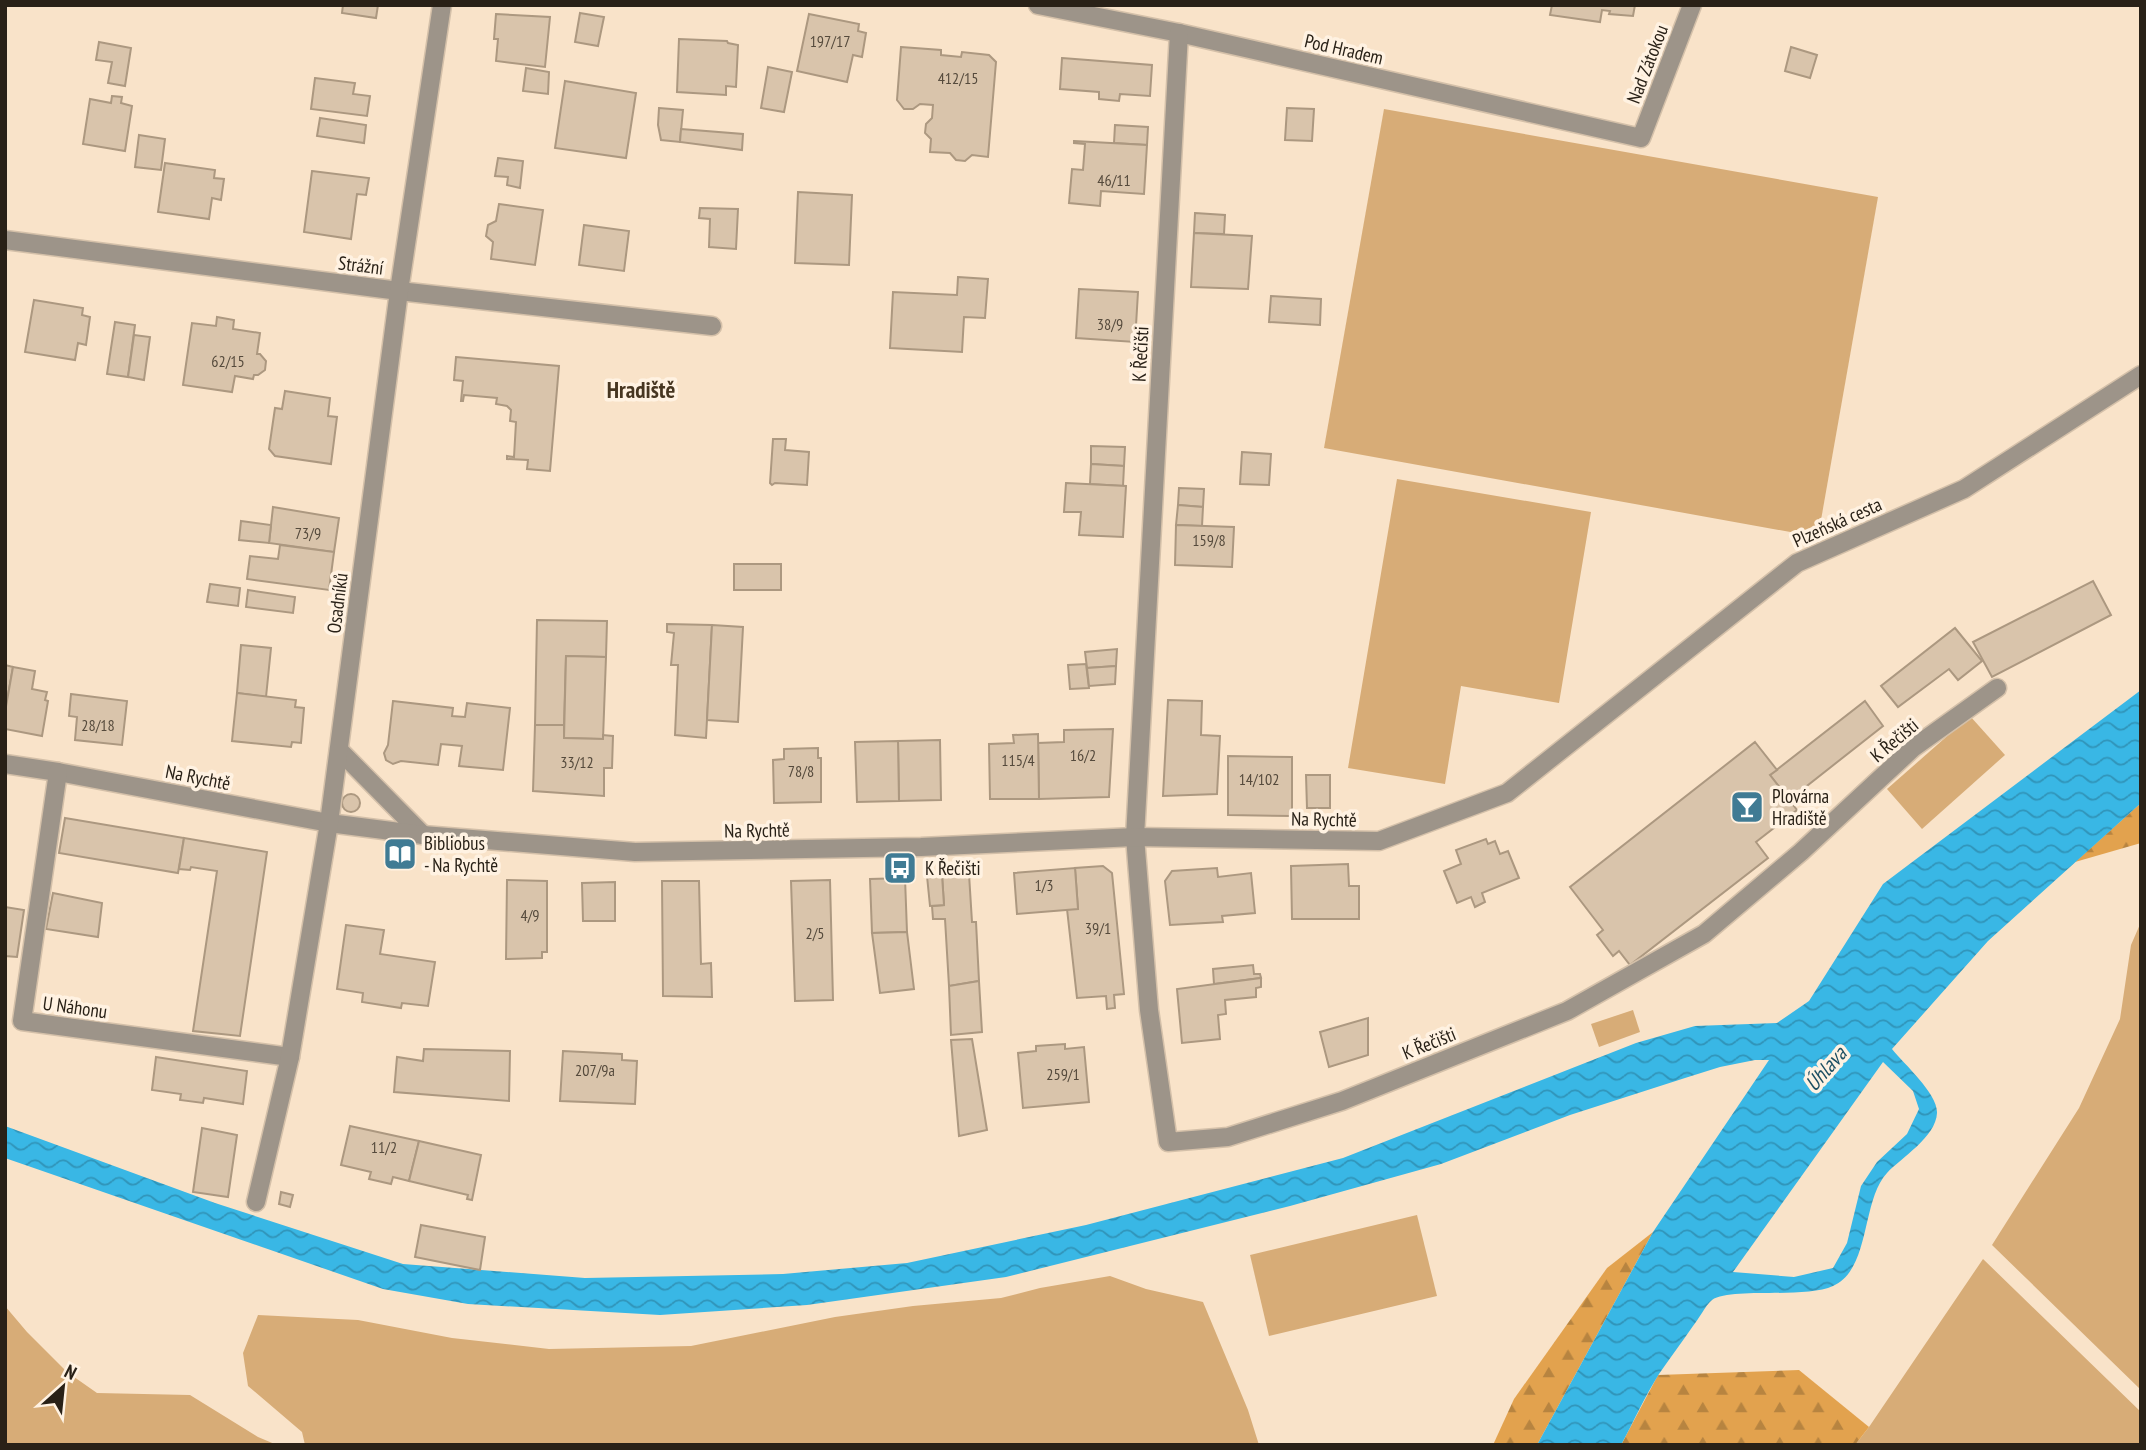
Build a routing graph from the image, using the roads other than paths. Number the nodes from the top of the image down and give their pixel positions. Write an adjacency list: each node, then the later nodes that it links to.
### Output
1 (442, 5): 7 (street, Osadníků)
2 (1038, 5): 4 (street, Pod Hradem)
3 (1692, 5): 5 (street, Nad Zátokou)
4 (1179, 33): 5 (street, Pod Hradem); 17 (street, K Řečišti)
5 (1641, 138)
6 (5, 240): 7 (street, Strážní)
7 (399, 291): 8 (street, Strážní); 11 (street, Osadníků)
8 (712, 326)
9 (2141, 375): 14 (street, Plzeňská cesta)
10 (1997, 688): 17 (street, K Řečišti)
11 (339, 750): 15 (street, Osadníků); 16 (street)
12 (5, 764): 13 (street, Na Rychtě)
13 (58, 772): 15 (street, Na Rychtě); 18 (street, U Náhonu)
14 (1507, 793): 17 (street, Na Rychtě)
15 (329, 823): 16 (street, Na Rychtě); 18 (street, Osadníků)
16 (423, 835): 17 (street, Na Rychtě)
17 (1135, 837)
18 (290, 1057): 19 (street, Osadníků)
19 (256, 1202)

